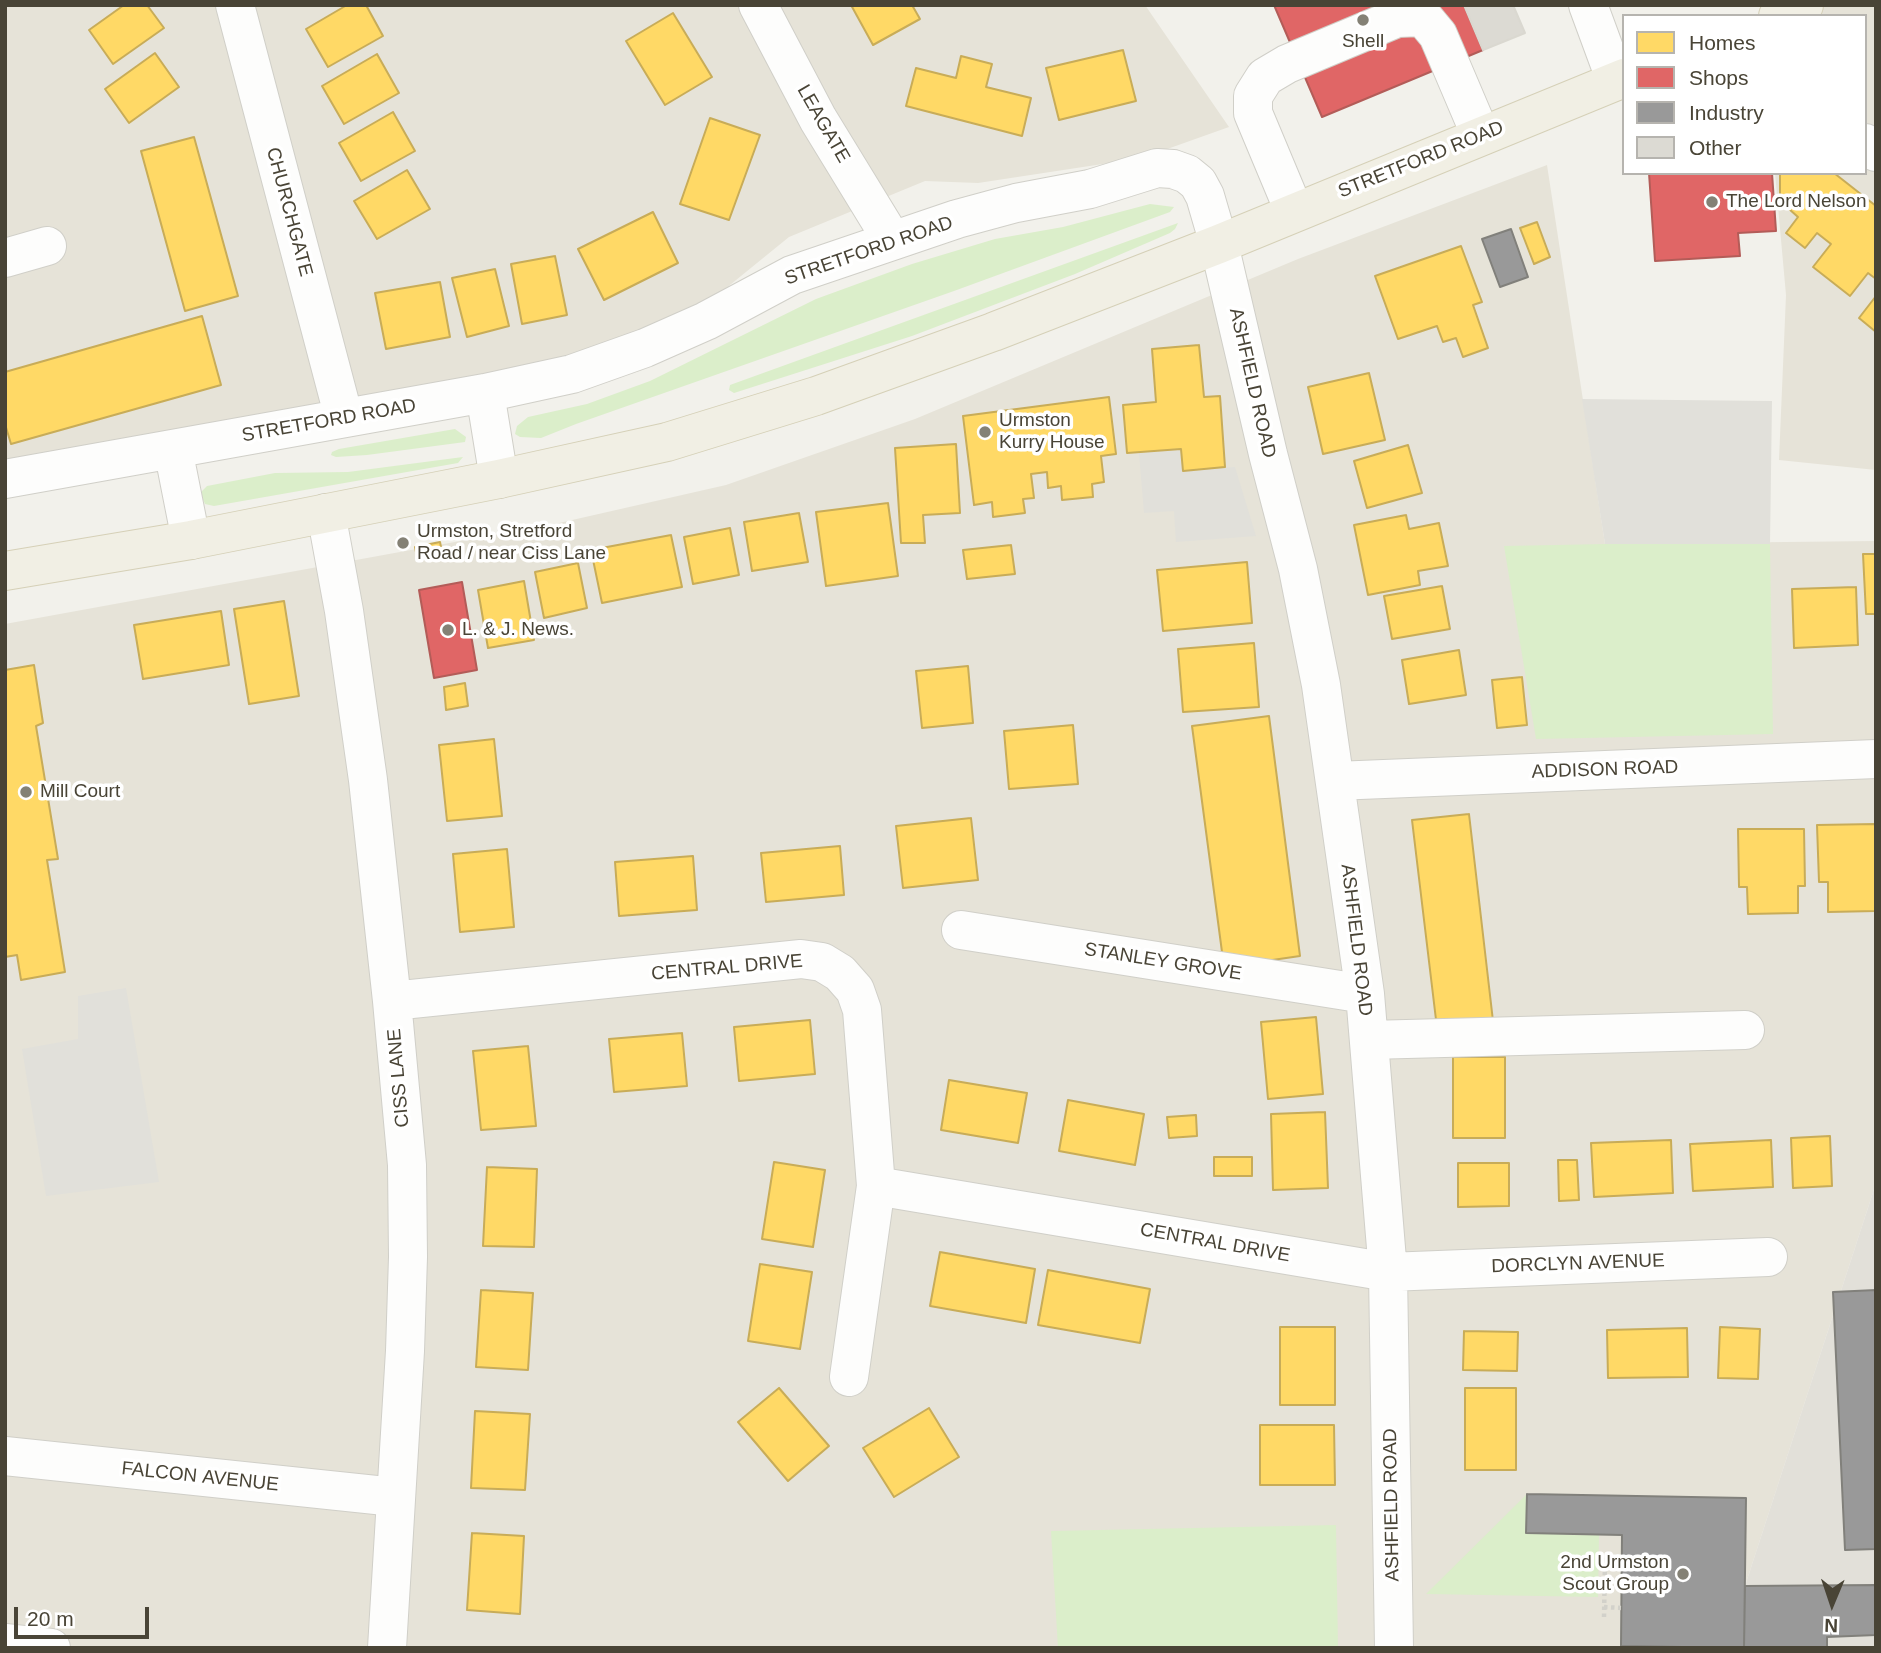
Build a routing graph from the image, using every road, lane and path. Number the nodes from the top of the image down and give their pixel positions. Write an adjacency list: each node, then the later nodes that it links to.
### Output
1 (235, 5): 12 (street, CHURCHGATE)
2 (758, 5): 7 (street, LEAGATE)
3 (1588, 5): 4 (street)
4 (1620, 80): 5 (main road, STRETFORD ROAD)
5 (1481, 136): 6 (main road, STRETFORD ROAD); 6 (street)
6 (1294, 212): 8 (main road, STRETFORD ROAD)
7 (892, 240): 8 (street, STRETFORD ROAD); 11 (street, STRETFORD ROAD)
8 (1219, 244): 15 (main road, STRETFORD ROAD); 20 (street, ASHFIELD ROAD)
9 (47, 246): 10 (street)
10 (5, 258)
11 (485, 393): 12 (street, STRETFORD ROAD); 15 (street)
12 (344, 418): 13 (street, STRETFORD ROAD)
13 (173, 449): 14 (street, STRETFORD ROAD); 17 (street)
14 (5, 479)
15 (499, 479): 16 (main road, STRETFORD ROAD)
16 (326, 513): 17 (main road, STRETFORD ROAD); 23 (street, CISS LANE)
17 (191, 540): 18 (main road, STRETFORD ROAD)
18 (5, 571)
19 (1876, 760): 20 (street, ADDISON ROAD)
20 (1335, 781): 22 (street, ASHFIELD ROAD)
21 (961, 930): 22 (street, STANLEY GROVE)
22 (1365, 994): 25 (street, ASHFIELD ROAD)
23 (392, 1001): 26 (street, CENTRAL DRIVE); 31 (street, CISS LANE)
24 (1745, 1030): 25 (street)
25 (1368, 1040): 28 (street, ASHFIELD ROAD)
26 (876, 1186): 28 (street, CENTRAL DRIVE); 29 (street, CENTRAL DRIVE)
27 (1768, 1257): 28 (street, DORCLYN AVENUE)
28 (1388, 1272): 39 (street, ASHFIELD ROAD)
29 (849, 1377)
30 (5, 1456): 31 (street, FALCON AVENUE)
31 (396, 1497): 38 (street, CISS LANE)
32 (1621, 1561): 33 (path)
33 (1604, 1607): 34 (path); 35 (path)
34 (1621, 1608)
35 (1604, 1617)
36 (5, 1643): 37 (street)
37 (51, 1648)
38 (387, 1648)
39 (1394, 1648)

